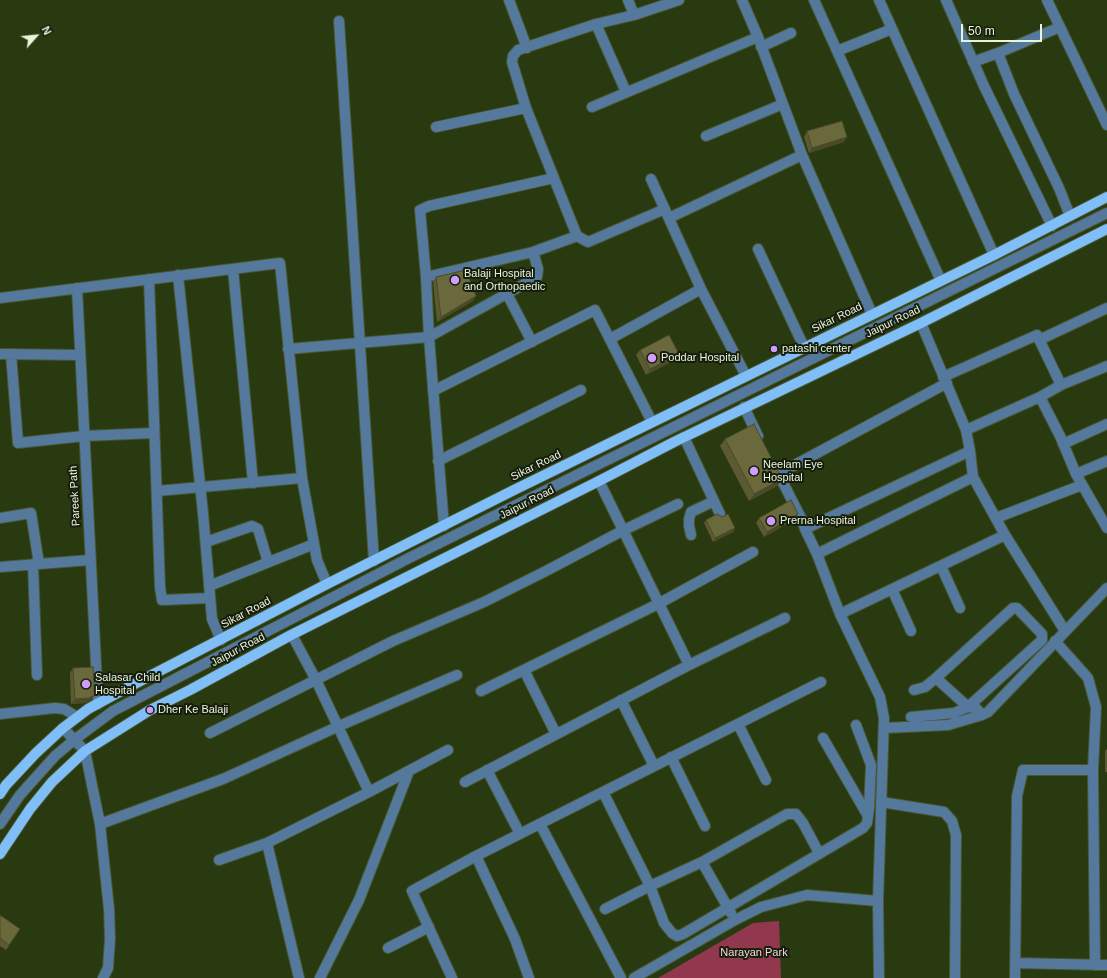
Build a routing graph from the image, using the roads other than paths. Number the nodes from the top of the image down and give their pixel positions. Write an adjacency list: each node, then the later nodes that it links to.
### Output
1 (509, 0): 17 (street)
2 (628, 0): 9 (street)
3 (679, 0): 9 (street)
4 (742, 0): 15 (street)
5 (814, 0): 18 (street)
6 (879, 0): 13 (street)
7 (946, 0): 20 (street)
8 (1047, 0): 12 (street)
9 (634, 15): 11 (street)
10 (339, 21): 57 (street)
11 (596, 24): 17 (street); 21 (street)
12 (1060, 27): 19 (street); 25 (street)
13 (892, 29): 18 (street); 40 (street)
14 (791, 33): 16 (street)
15 (758, 37): 16 (street); 21 (street)
16 (761, 46): 22 (street)
17 (527, 48): 24 (street)
18 (837, 51): 45 (street)
19 (998, 53): 20 (street); 34 (street)
20 (973, 62): 35 (street)
21 (626, 92): 23 (street)
22 (783, 104): 27 (street); 28 (street)
23 (592, 107)
24 (526, 108): 26 (street); 29 (street)
25 (1107, 124)
26 (436, 128)
27 (706, 136)
28 (802, 155): 32 (street); 51 (street)
29 (554, 178): 37 (street); 43 (street)
30 (651, 178): 32 (street)
31 (1107, 197): 34 (main road, Sikar Road)
32 (667, 213): 37 (street); 47 (street)
33 (1107, 214): 151 (street)
34 (1070, 216): 35 (main road, Sikar Road)
35 (1052, 226): 40 (main road, Sikar Road)
36 (1107, 229): 52 (main road, Jaipur Road)
37 (577, 236): 39 (street)
38 (758, 249): 58 (street)
39 (533, 252): 43 (street); 48 (street)
40 (994, 255): 45 (main road, Sikar Road)
41 (233, 268): 42 (street); 59 (street); 88 (street)
42 (178, 276): 44 (street); 90 (street)
43 (426, 277): 53 (street)
44 (149, 279): 46 (street); 74 (street)
45 (941, 281): 51 (main road, Sikar Road)
46 (77, 288): 49 (street); 62 (street, Pareek Path)
47 (701, 290): 54 (street); 64 (street)
48 (507, 294): 53 (street); 56 (street)
49 (0, 298)
50 (1107, 308): 55 (street)
51 (872, 314): 58 (main road, Sikar Road)
52 (921, 322): 65 (street); 70 (main road, Jaipur Road)
53 (429, 337): 57 (street); 68 (street)
54 (610, 338): 56 (street); 71 (street)
55 (1039, 340): 65 (street); 66 (street)
56 (532, 342): 68 (street)
57 (360, 343): 59 (street); 108 (street)
58 (804, 347): 64 (main road, Sikar Road)
59 (288, 349): 86 (street)
60 (0, 354): 61 (street)
61 (11, 354): 62 (street); 75 (street)
62 (80, 355): 75 (street, Pareek Path)
63 (1107, 366): 66 (street)
64 (746, 376): 71 (main road, Sikar Road)
65 (945, 380): 73 (street); 83 (street)
66 (1061, 385): 69 (street)
67 (582, 390): 81 (street)
68 (433, 391): 81 (street)
69 (1040, 397): 73 (street); 77 (street)
70 (744, 407): 76 (main road, Jaipur Road); 78 (street)
71 (652, 422): 97 (main road, Sikar Road)
72 (1107, 424): 77 (street)
73 (966, 430): 79 (street)
74 (154, 433): 75 (street); 91 (street)
75 (84, 436): 107 (street, Pareek Path)
76 (684, 437): 87 (main road, Jaipur Road); 92 (street)
77 (1063, 444): 84 (street)
78 (764, 446)
79 (970, 450): 85 (street); 99 (street)
80 (771, 460): 83 (street)
81 (438, 461): 97 (street)
82 (1107, 461): 84 (street)
83 (778, 474): 99 (street)
84 (1076, 474): 89 (street)
85 (973, 477): 96 (street); 106 (street)
86 (302, 478): 88 (street); 104 (street)
87 (599, 481): 100 (street); 124 (main road, Jaipur Road)
88 (253, 483): 90 (street)
89 (1082, 485): 96 (street); 98 (street)
90 (200, 488): 91 (street); 103 (street)
91 (156, 491): 117 (street)
92 (714, 501): 94 (street); 101 (street)
93 (678, 504): 100 (street)
94 (720, 514)
95 (0, 518): 110 (street)
96 (996, 518): 102 (street)
97 (444, 526): 108 (main road, Sikar Road)
98 (1107, 528)
99 (805, 529): 106 (street)
100 (622, 531): 118 (street); 132 (street)
101 (690, 535)
102 (1005, 535): 111 (street); 123 (street)
103 (206, 542): 109 (street); 114 (street)
104 (314, 544): 109 (street); 113 (street)
105 (753, 552): 118 (street)
106 (817, 554): 120 (street)
107 (90, 560): 110 (street); 137 (street, Pareek Path)
108 (374, 561): 113 (main road, Sikar Road)
109 (268, 562): 114 (street)
110 (36, 564): 112 (street); 129 (street)
111 (941, 566): 116 (street); 119 (street)
112 (0, 567)
113 (327, 584): 125 (main road, Sikar Road)
114 (209, 586): 117 (street)
115 (1107, 588): 123 (street)
116 (892, 589): 120 (street); 122 (street)
117 (210, 598): 125 (street)
118 (658, 604): 127 (street); 128 (street)
119 (960, 608)
120 (840, 614): 147 (street)
121 (785, 618): 127 (street)
122 (911, 631)
123 (1065, 631): 126 (street)
124 (292, 635): 132 (street); 153 (main road, Jaipur Road)
125 (221, 640): 137 (main road, Sikar Road)
126 (1055, 641): 140 (street); 157 (street)
127 (689, 665): 136 (street)
128 (524, 670): 135 (street); 149 (street)
129 (37, 675)
130 (457, 675): 145 (street)
131 (936, 678): 134 (street); 138 (street); 138 (street)
132 (316, 680): 145 (street); 148 (street)
133 (821, 682): 143 (street)
134 (914, 690)
135 (481, 691)
136 (621, 700): 149 (street); 155 (street)
137 (98, 704): 141 (main road, Sikar Road)
138 (968, 707): 140 (street); 142 (street)
139 (0, 714): 141 (street)
140 (982, 715): 147 (street)
141 (77, 717): 146 (main road, Sikar Road)
142 (912, 717)
143 (738, 724): 154 (street); 159 (street)
144 (856, 725): 165 (street)
145 (339, 726): 161 (street); 167 (street)
146 (63, 728): 151 (street); 163 (main road, Sikar Road)
147 (884, 728): 164 (street)
148 (210, 733)
149 (556, 734): 156 (street)
150 (823, 738): 165 (street)
151 (74, 740): 153 (street); 166 (street)
152 (448, 750): 158 (street)
153 (85, 751): 167 (street); 173 (main road, Jaipur Road)
154 (670, 757): 155 (street); 169 (street)
155 (654, 766): 162 (street)
156 (487, 770): 160 (street); 170 (street)
157 (1093, 770): 184 (street); 185 (street)
158 (409, 771): 161 (street); 189 (street)
159 (766, 780)
160 (465, 782)
161 (369, 792): 171 (street)
162 (603, 792): 168 (street); 177 (street)
163 (0, 794)
164 (881, 802): 178 (street); 195 (street)
165 (868, 816): 172 (street)
166 (0, 824)
167 (100, 824): 187 (street)
168 (540, 824): 170 (street); 192 (street)
169 (705, 826)
170 (520, 834): 174 (street)
171 (266, 844): 175 (street); 188 (street)
172 (819, 853): 176 (street); 179 (street)
173 (0, 854)
174 (476, 856): 182 (street); 191 (street)
175 (218, 860)
176 (702, 862): 177 (street); 179 (street)
177 (650, 886): 179 (street); 180 (street)
178 (878, 901): 181 (street); 194 (street)
179 (728, 908): 181 (street)
180 (605, 909)
181 (734, 920): 193 (street)
182 (428, 927): 183 (street); 190 (street)
183 (388, 948)
184 (1016, 963): 185 (street); 196 (street)
185 (1095, 964): 186 (street)
186 (1107, 965)
187 (103, 978)
188 (299, 978)
189 (320, 978)
190 (452, 978)
191 (529, 978)
192 (621, 978)
193 (634, 978)
194 (879, 978)
195 (955, 978)
196 (1015, 978)

